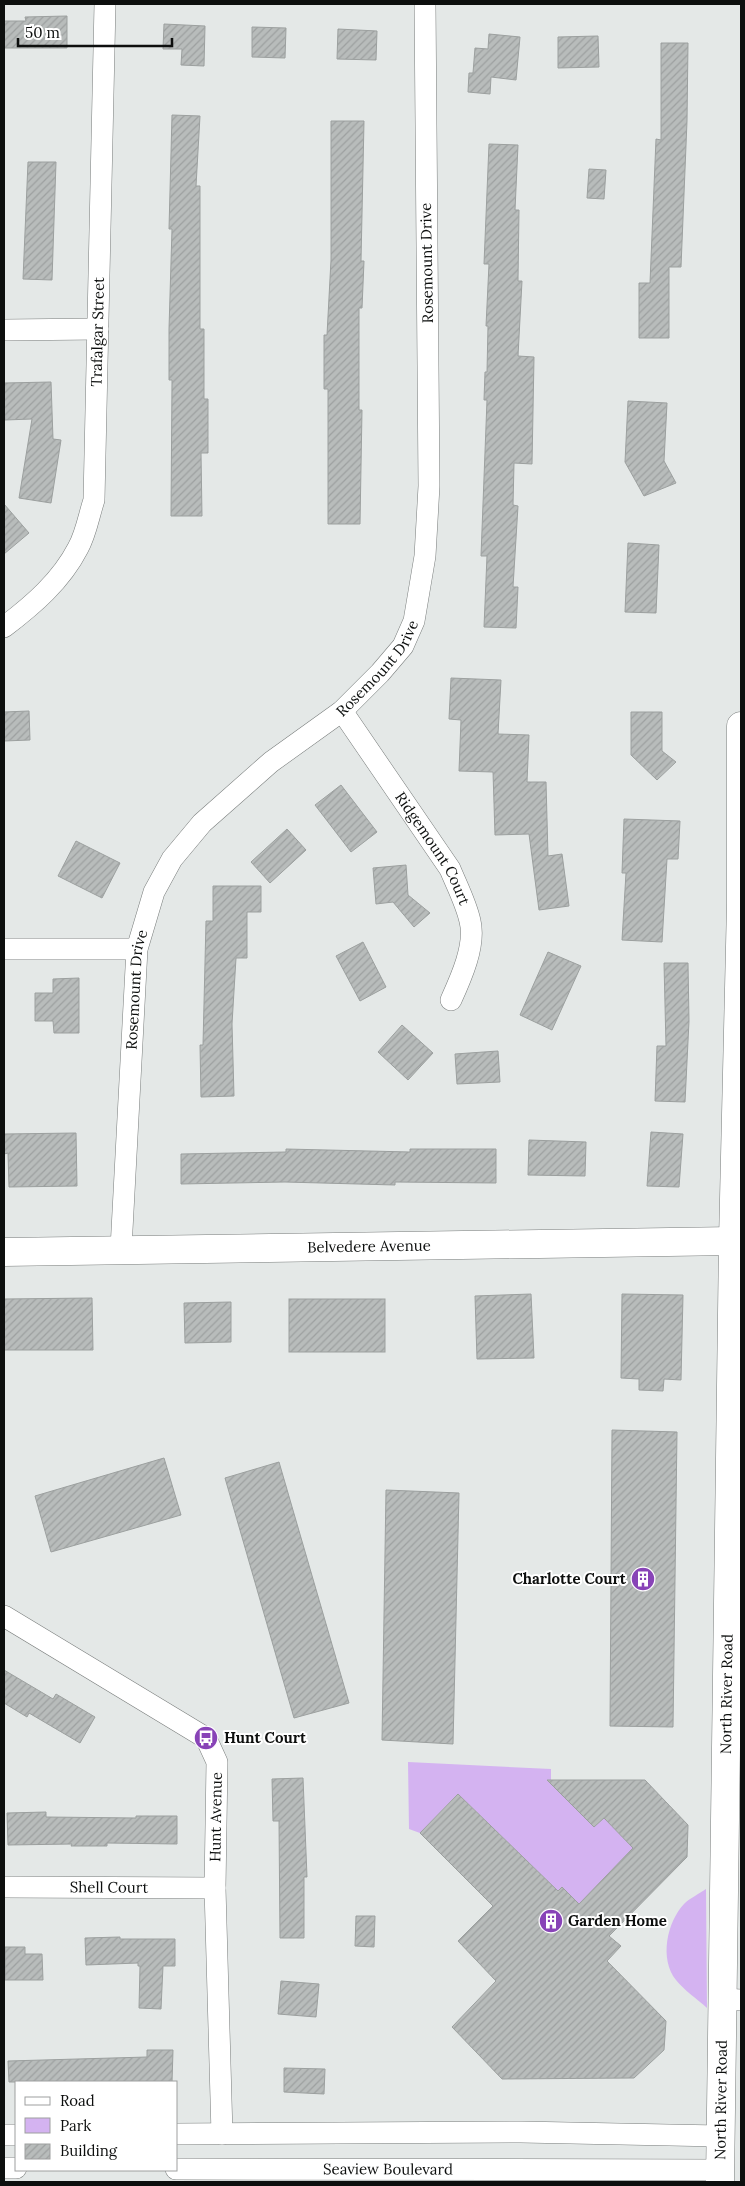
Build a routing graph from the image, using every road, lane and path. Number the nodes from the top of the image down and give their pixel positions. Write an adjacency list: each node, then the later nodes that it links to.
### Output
1 (105, 4): 3 (street, Trafalgar Street)
2 (425, 4): 6 (street, Rosemount Drive)
3 (98, 329): 4 (street); 5 (street, Trafalgar Street)
4 (4, 330)
5 (4, 627)
6 (342, 711): 10 (street, Rosemount Drive); 11 (street, Ridgemount Court)
7 (741, 726): 8 (main road, North River Road)
8 (741, 904): 12 (main road, North River Road)
9 (4, 949): 10 (street)
10 (136, 949): 13 (street, Rosemount Drive)
11 (451, 1000)
12 (737, 1241): 13 (main road, Belvedere Avenue); 18 (main road, North River Road)
13 (121, 1249): 14 (main road, Belvedere Avenue)
14 (4, 1252)
15 (4, 1616): 17 (street, Hunt Avenue)
16 (4, 1888): 17 (street, Shell Court)
17 (215, 1888): 20 (street, Hunt Avenue)
18 (732, 2000): 21 (main road, North River Road)
19 (178, 2134): 20 (street)
20 (222, 2134): 21 (street)
21 (720, 2136): 23 (main road, North River Road)
22 (178, 2169): 23 (street, Seaview Boulevard)
23 (720, 2176)

